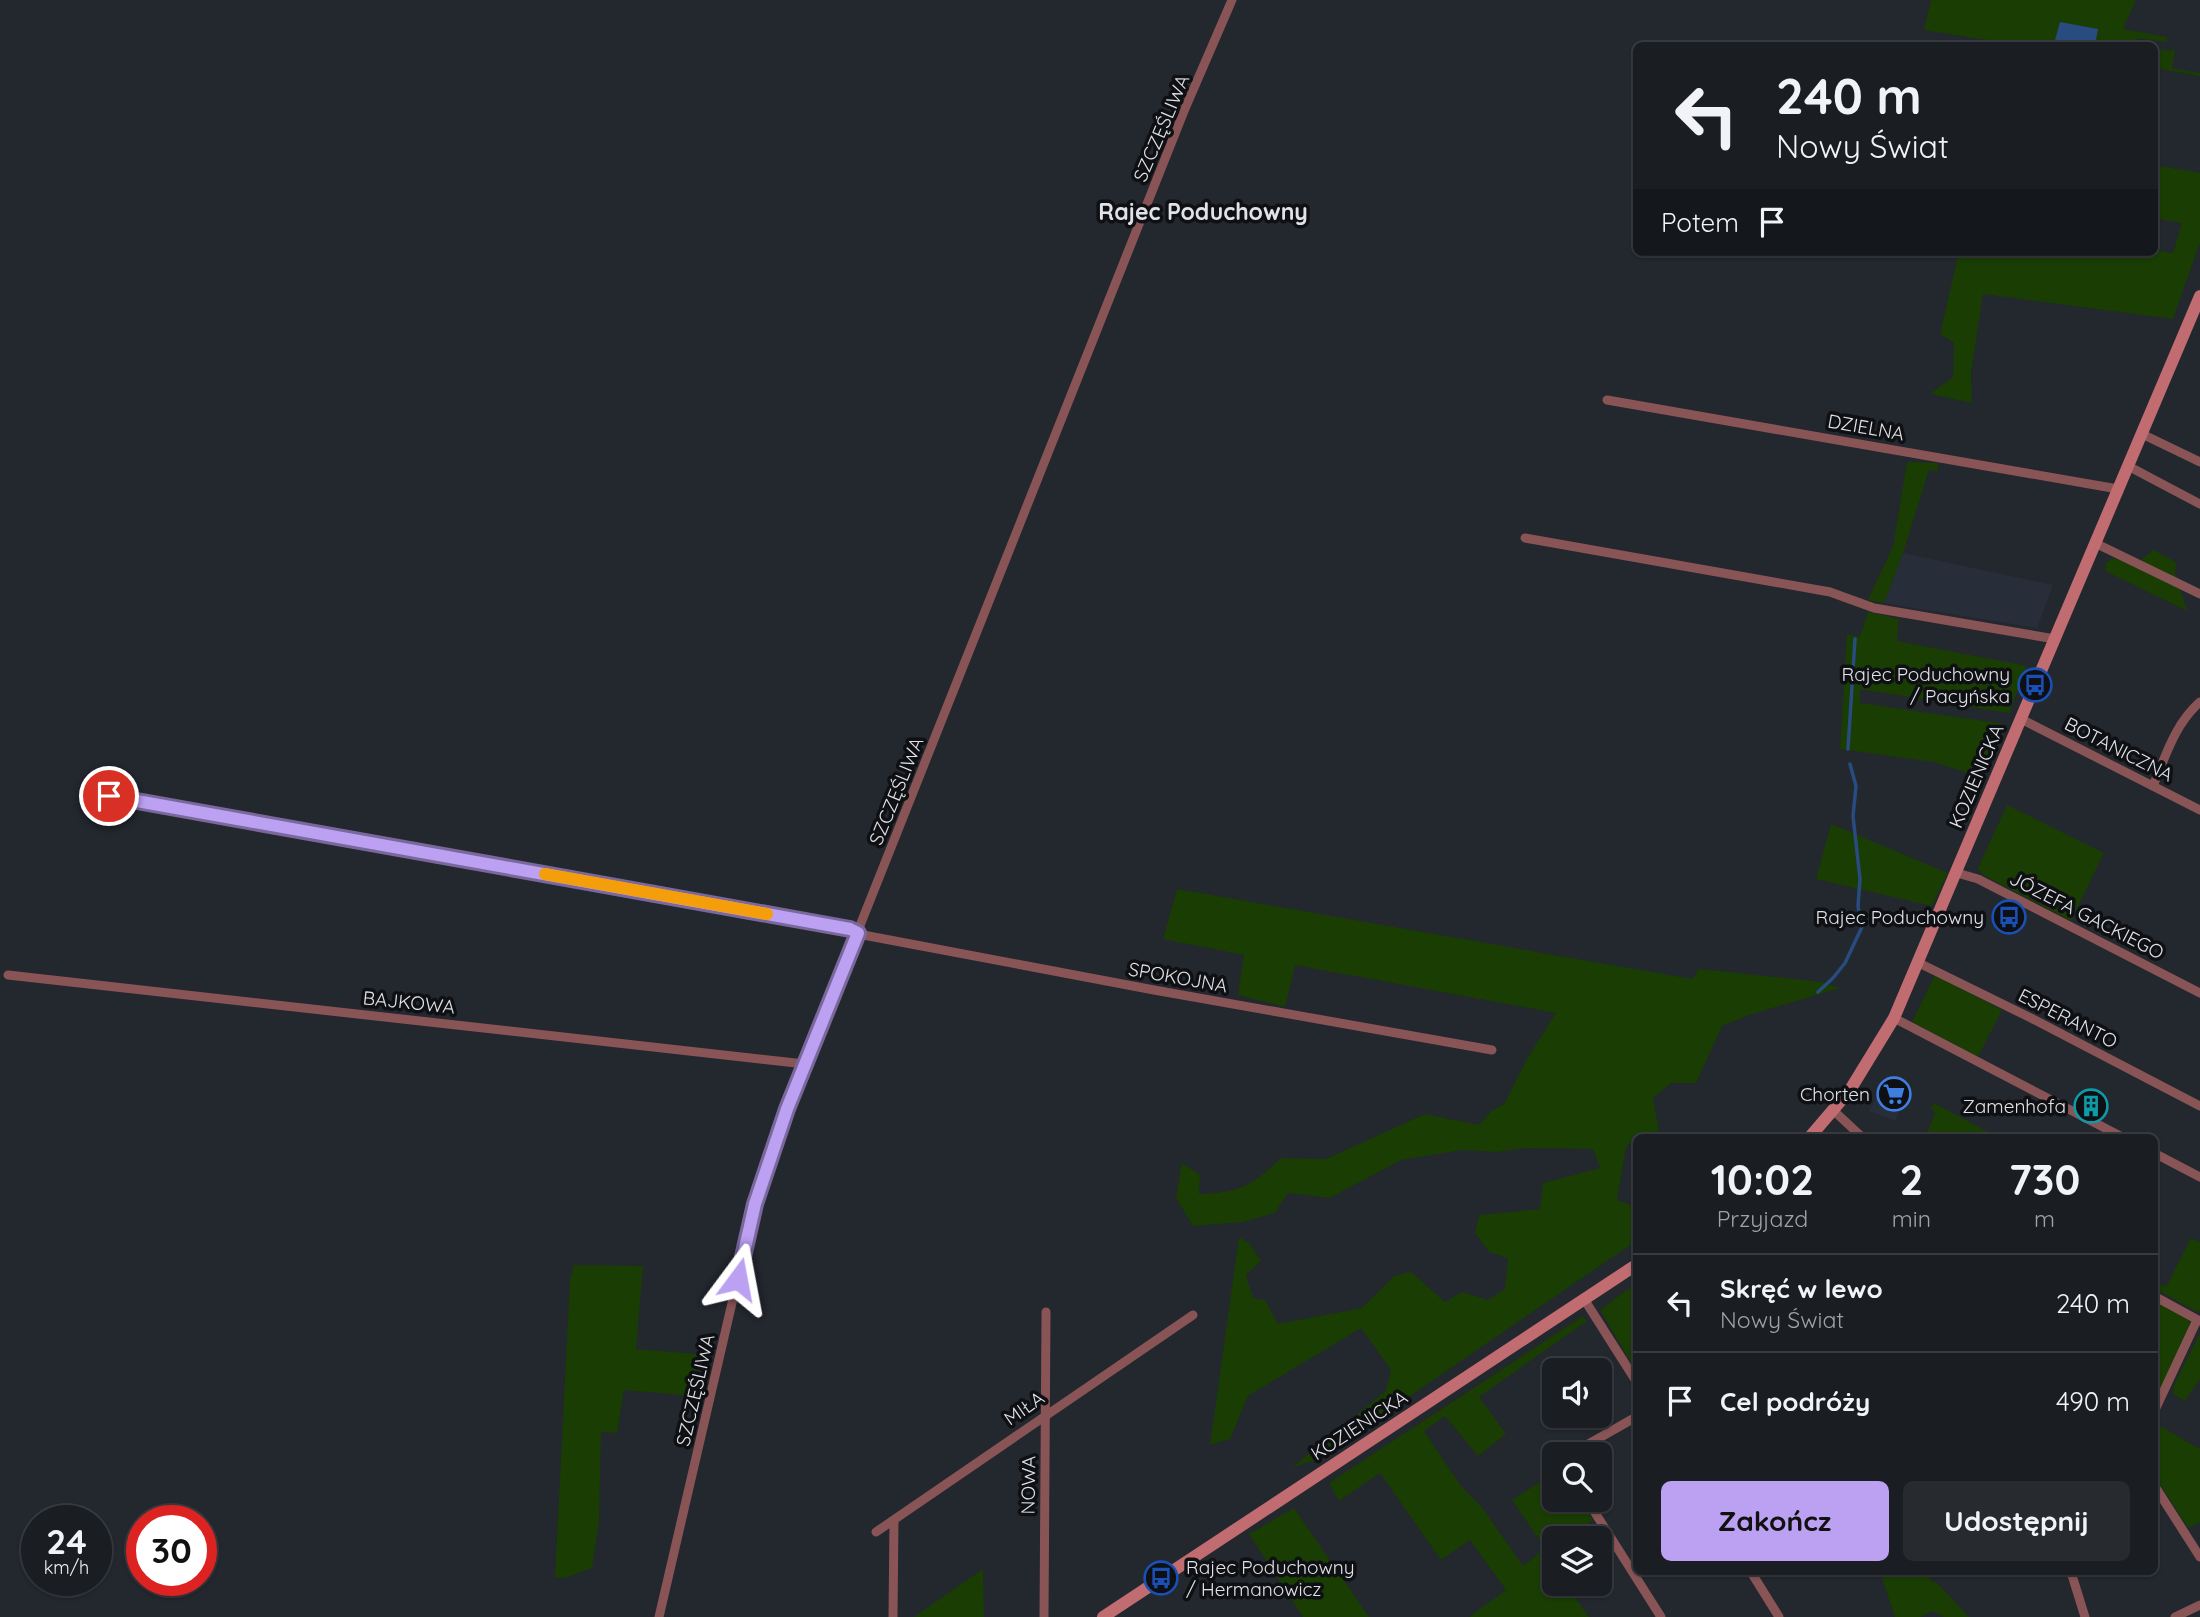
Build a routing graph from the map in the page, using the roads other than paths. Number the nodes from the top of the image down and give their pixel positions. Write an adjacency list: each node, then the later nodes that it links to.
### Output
1 (1232, 0): 19 (street, SZCZĘŚLIWA)
2 (2200, 296): 4 (main road, KOZIENICKA)
3 (1608, 400): 7 (street, DZIELNA)
4 (2142, 434): 5 (street); 6 (main road, KOZIENICKA)
5 (2200, 463)
6 (2128, 466): 7 (main road, KOZIENICKA); 8 (street)
7 (2118, 489): 10 (main road, KOZIENICKA)
8 (2200, 504)
9 (1525, 538): 12 (street)
10 (2095, 543): 11 (street); 12 (main road, KOZIENICKA)
11 (2200, 594)
12 (2055, 639): 14 (main road, KOZIENICKA)
13 (2200, 702): 15 (street)
14 (2021, 719): 15 (street, BOTANICZNA); 18 (main road, KOZIENICKA)
15 (2153, 786): 17 (street, BOTANICZNA)
16 (109, 796): 19 (street, SPOKOJNA)
17 (2200, 810)
18 (1957, 873): 20 (main road, KOZIENICKA); 22 (street, JÓZEFA GACKIEGO)
19 (858, 933): 24 (street, SPOKOJNA); 25 (street, SZCZĘŚLIWA)
20 (1919, 963): 23 (main road, KOZIENICKA); 26 (street, ESPERANTO)
21 (8, 975): 25 (street, BAJKOWA)
22 (2200, 993)
23 (1895, 1018): 27 (main road, KOZIENICKA); 30 (street)
24 (1492, 1050)
25 (805, 1064): 54 (street, SZCZĘŚLIWA)
26 (2200, 1106)
27 (1834, 1111): 28 (main road, KOZIENICKA); 29 (street)
28 (1813, 1134)
29 (1859, 1134)
30 (2116, 1134)
31 (2158, 1155): 32 (street)
32 (2200, 1177)
33 (1633, 1267): 35 (main road, KOZIENICKA)
34 (2158, 1298): 38 (street)
35 (1584, 1299): 39 (street); 57 (main road, KOZIENICKA)
36 (1045, 1312): 41 (street, NOWA)
37 (1193, 1315): 41 (street, MIŁA)
38 (2199, 1321): 40 (street)
39 (1633, 1376)
40 (2158, 1404)
41 (1046, 1415): 46 (street, MIŁA); 56 (street, NOWA)
42 (1633, 1419): 43 (street)
43 (1592, 1442)
44 (2158, 1491): 48 (street)
45 (1595, 1512): 49 (street)
46 (894, 1520): 47 (street, MIŁA); 55 (street)
47 (876, 1532)
48 (2200, 1557)
49 (1633, 1573)
50 (1634, 1575): 58 (street)
51 (1753, 1575): 59 (street)
52 (2072, 1575): 60 (street)
53 (2200, 1605): 61 (street)
54 (659, 1617)
55 (893, 1617)
56 (1044, 1617)
57 (1103, 1617)
58 (1661, 1617)
59 (1779, 1617)
60 (2085, 1617)
61 (2175, 1617)

